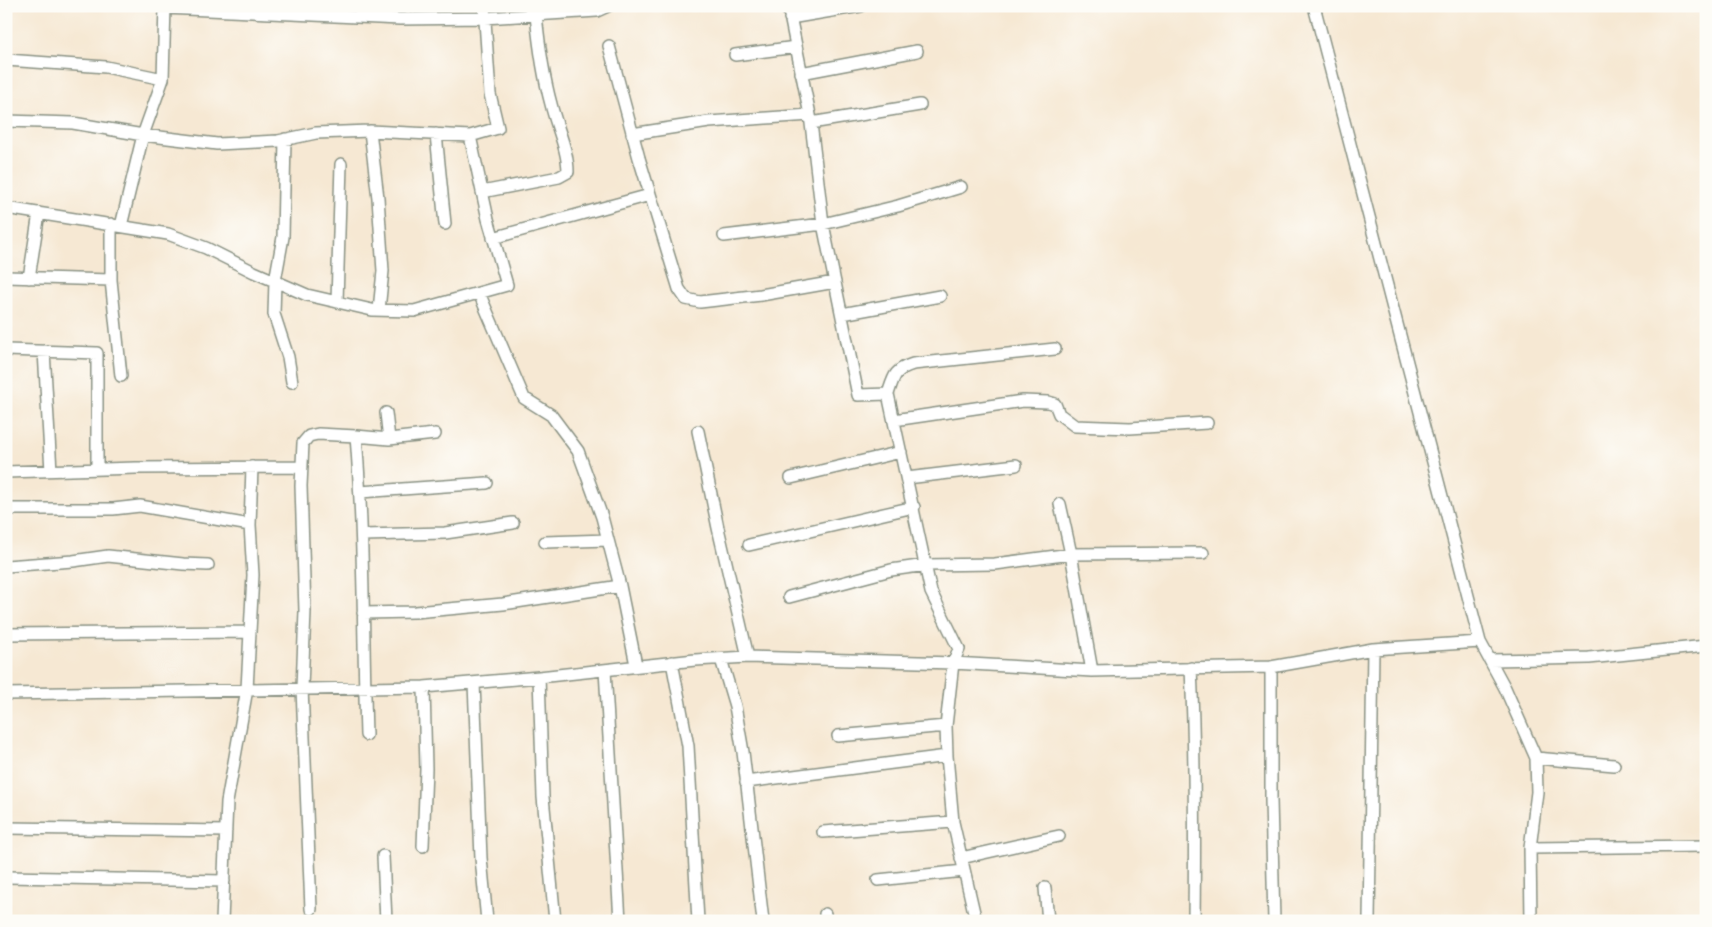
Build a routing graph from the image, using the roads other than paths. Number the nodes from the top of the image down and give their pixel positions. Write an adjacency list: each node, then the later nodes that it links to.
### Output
1 (484, 6): 9 (street)
2 (608, 6): 8 (street)
3 (788, 6): 10 (street)
4 (860, 6): 10 (street)
5 (1314, 6): 93 (street)
6 (165, 7): 7 (street); 17 (street)
7 (360, 12): 9 (street)
8 (536, 15): 9 (street); 29 (street)
9 (485, 18): 25 (street)
10 (790, 18): 12 (street)
11 (609, 46): 24 (street)
12 (796, 47): 14 (street); 16 (street)
13 (916, 51): 16 (street)
14 (735, 55)
15 (6, 60): 17 (street)
16 (801, 73): 19 (street)
17 (163, 79): 22 (street)
18 (920, 105): 19 (street)
19 (810, 119): 24 (street); 34 (street)
20 (6, 121): 22 (street)
21 (370, 131): 23 (street); 26 (street); 46 (street)
22 (143, 134): 26 (street); 35 (street)
23 (436, 134): 25 (street); 33 (street)
24 (632, 134): 30 (street)
25 (470, 136): 29 (street)
26 (285, 139): 41 (street)
27 (341, 164): 45 (street)
28 (961, 187): 34 (street)
29 (482, 192): 37 (street)
30 (650, 195): 37 (street); 42 (street)
31 (6, 208): 32 (street)
32 (39, 214): 35 (street); 39 (street)
33 (445, 224)
34 (823, 224): 36 (street); 42 (street)
35 (116, 225): 40 (street); 41 (street)
36 (724, 236)
37 (493, 238): 43 (street)
38 (6, 277): 39 (street)
39 (29, 278): 40 (street)
40 (111, 280): 52 (street)
41 (275, 281): 45 (street); 54 (street)
42 (835, 282): 47 (street)
43 (479, 293): 46 (street); 80 (street)
44 (940, 296): 47 (street)
45 (337, 302): 46 (street)
46 (379, 310)
47 (842, 314): 55 (street)
48 (1055, 349): 55 (street)
49 (6, 350): 50 (street)
50 (44, 351): 51 (street); 68 (street)
51 (97, 360): 52 (street); 67 (street)
52 (120, 361): 53 (street)
53 (121, 376)
54 (292, 382)
55 (888, 394): 57 (street)
56 (386, 413): 62 (street)
57 (894, 420): 58 (street); 63 (street)
58 (1207, 423)
59 (698, 431): 96 (street)
60 (435, 434): 62 (street)
61 (356, 436): 62 (street); 66 (street); 73 (street)
62 (389, 439)
63 (901, 452): 70 (street); 71 (street)
64 (1016, 465): 71 (street)
65 (252, 467): 66 (street); 67 (street); 78 (street)
66 (302, 467): 109 (street)
67 (97, 469): 68 (street)
68 (51, 471): 69 (street)
69 (6, 472)
70 (791, 478)
71 (907, 478): 75 (street)
72 (487, 484): 73 (street)
73 (360, 492): 79 (street)
74 (1060, 504): 84 (street)
75 (914, 507): 82 (street); 86 (street)
76 (6, 509): 78 (street)
77 (513, 523): 79 (street)
78 (250, 525): 91 (street)
79 (362, 535): 90 (street)
80 (608, 540): 81 (street); 88 (street)
81 (545, 542)
82 (748, 545)
83 (1203, 553): 84 (street)
84 (1071, 554): 86 (street); 105 (street)
85 (208, 564): 87 (street)
86 (926, 564): 89 (street); 100 (street)
87 (6, 566)
88 (620, 586): 90 (street); 101 (street)
89 (789, 597)
90 (363, 613): 110 (street)
91 (250, 632): 92 (street); 111 (street)
92 (6, 634)
93 (1480, 642): 95 (street); 98 (street)
94 (1706, 646): 98 (street)
95 (1373, 649): 102 (street); 147 (street)
96 (748, 657): 97 (street); 100 (street)
97 (721, 659): 99 (street); 119 (street)
98 (1490, 660): 117 (street)
99 (672, 662): 101 (street); 141 (street)
100 (953, 662): 105 (street); 113 (street)
101 (636, 665): 104 (street)
102 (1271, 667): 103 (street); 146 (street)
103 (1191, 668): 105 (street); 145 (street)
104 (605, 670): 106 (street); 140 (street)
105 (1092, 671)
106 (539, 677): 107 (street); 139 (street)
107 (474, 683): 108 (street); 138 (street)
108 (424, 687): 110 (street); 125 (street)
109 (302, 688): 110 (street); 111 (street); 135 (street)
110 (365, 688): 114 (street)
111 (247, 689): 112 (street); 122 (street)
112 (6, 694)
113 (946, 726): 115 (street); 116 (street)
114 (366, 735)
115 (838, 736)
116 (948, 756): 119 (street); 120 (street)
117 (1536, 758): 118 (street); 127 (street)
118 (1614, 765)
119 (746, 782): 142 (street)
120 (953, 822): 123 (street); 129 (street)
121 (6, 828): 122 (street)
122 (226, 831): 133 (street)
123 (823, 832)
124 (1059, 836): 129 (street)
125 (423, 846)
126 (1706, 846): 127 (street)
127 (1530, 848): 148 (street)
128 (383, 856): 137 (street)
129 (961, 858): 130 (street)
130 (964, 871): 132 (street); 143 (street)
131 (6, 877): 133 (street)
132 (878, 880)
133 (224, 881): 136 (street)
134 (1045, 888): 144 (street)
135 (311, 908)
136 (222, 921)
137 (386, 921)
138 (488, 921)
139 (555, 921)
140 (620, 921)
141 (698, 921)
142 (763, 921)
143 (976, 921)
144 (1048, 921)
145 (1194, 921)
146 (1274, 921)
147 (1369, 921)
148 (1531, 921)

